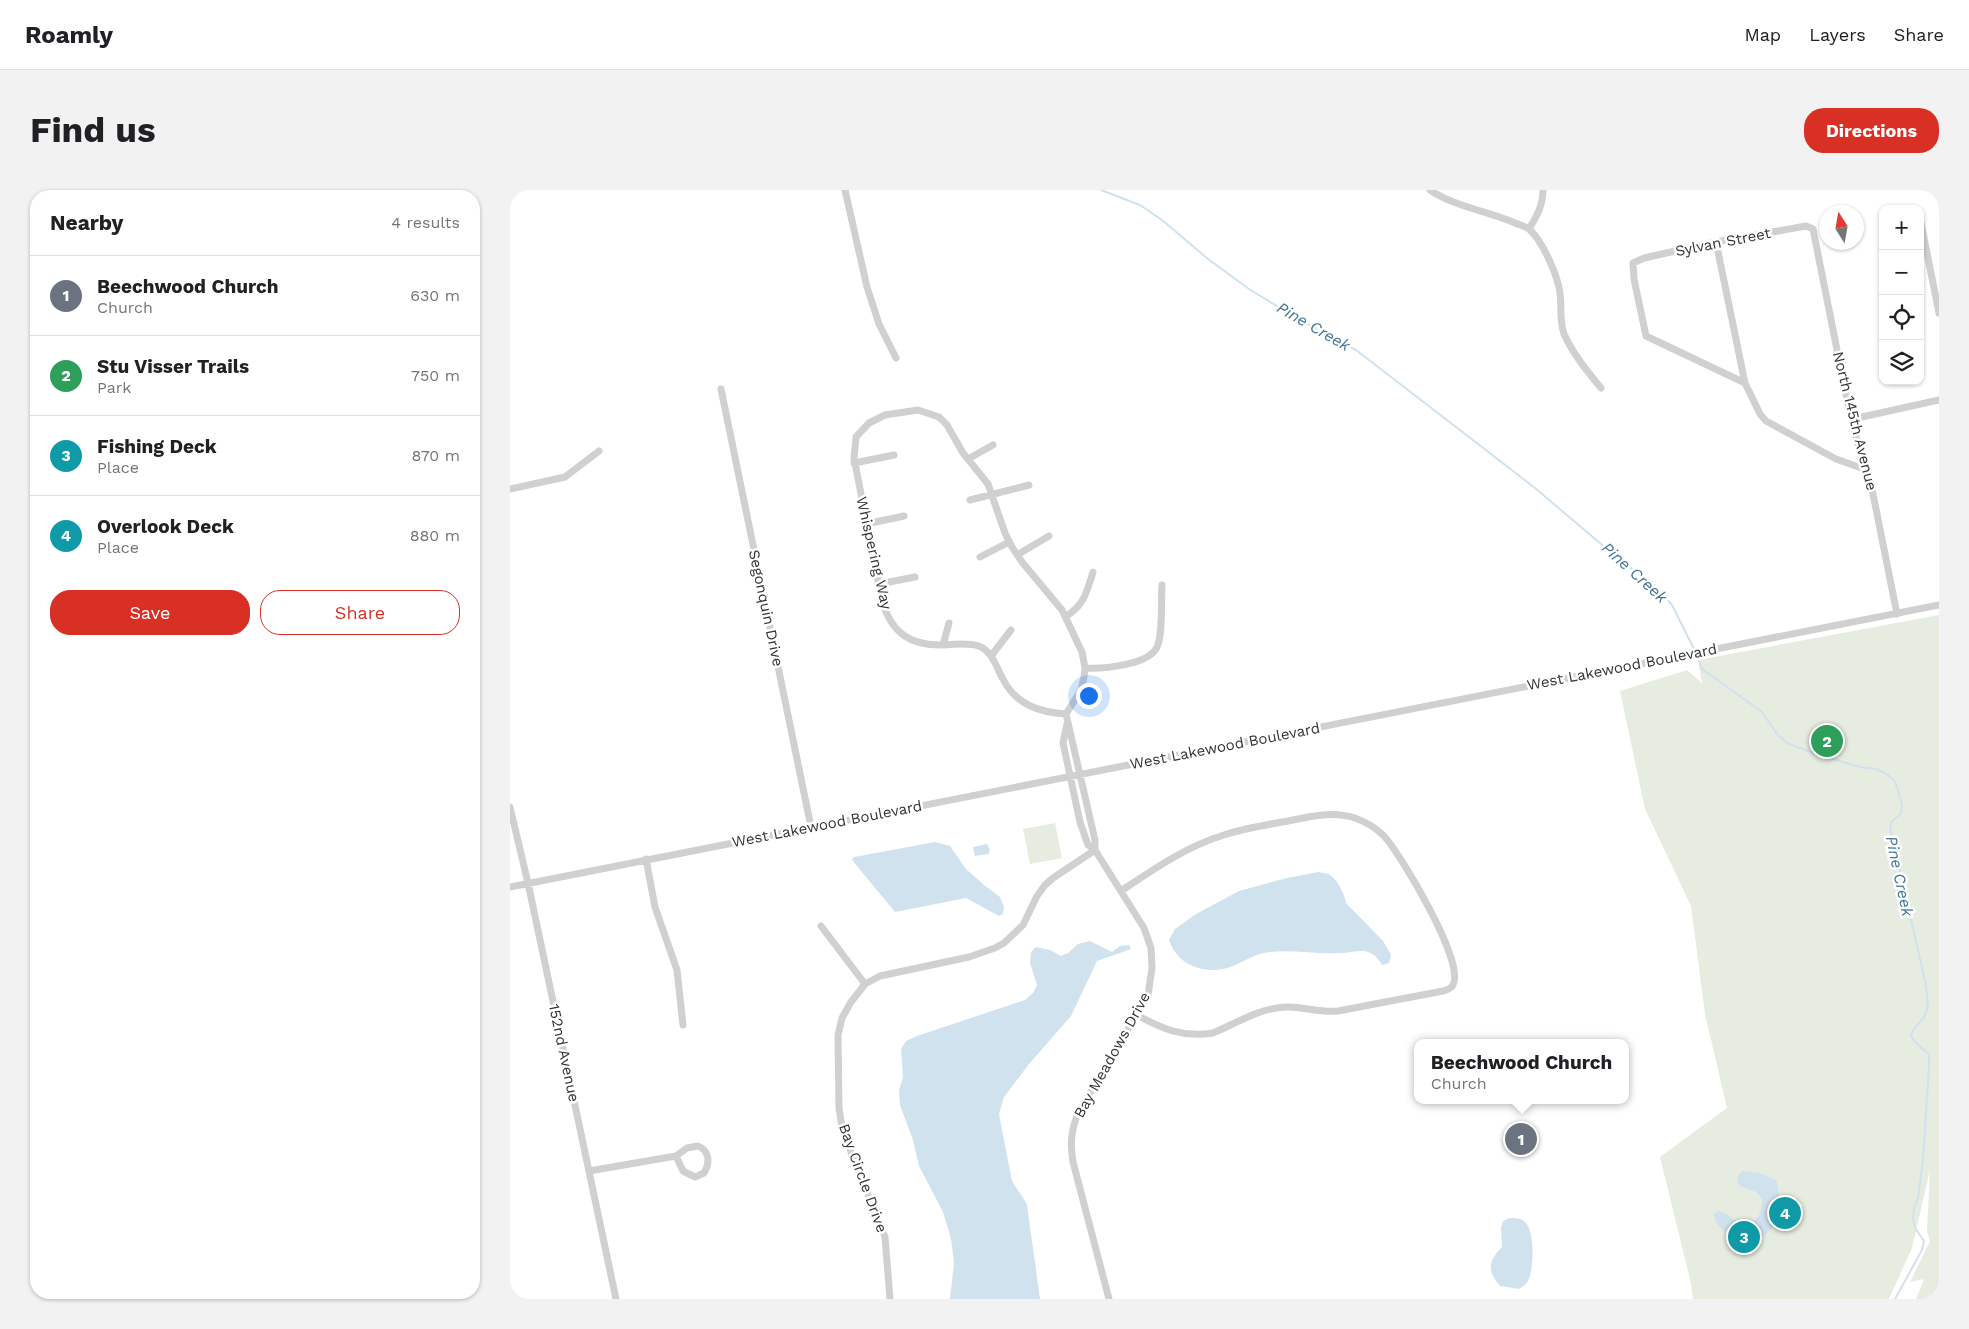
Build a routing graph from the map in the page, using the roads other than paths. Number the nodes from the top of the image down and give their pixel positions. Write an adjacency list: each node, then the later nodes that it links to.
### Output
1 (845, 190): 9 (street)
2 (1430, 190): 4 (street)
3 (1544, 190): 4 (street)
4 (1529, 229): 11 (street)
5 (1813, 229): 7 (street, Sylvan Street); 14 (street, North 145th Avenue)
6 (1924, 238): 8 (street)
7 (1716, 242): 10 (street); 10 (street, Sylvan Street)
8 (1939, 313)
9 (896, 358)
10 (1744, 383): 20 (street)
11 (1601, 388)
12 (721, 389): 48 (street, Segonquin Drive)
13 (1939, 400): 14 (street)
14 (1853, 419): 20 (street, North 145th Avenue)
15 (993, 446): 18 (street)
16 (599, 451): 22 (street)
17 (894, 455): 19 (street)
18 (968, 459): 19 (street, Whispering Way); 23 (street, Whispering Way)
19 (854, 463): 26 (street, Whispering Way)
20 (1864, 469): 36 (street, North 145th Avenue)
21 (1029, 485): 23 (street)
22 (510, 489)
23 (992, 495): 24 (street); 28 (street, Whispering Way)
24 (970, 500)
25 (904, 516): 26 (street)
26 (866, 524): 33 (street, Whispering Way)
27 (1049, 536): 29 (street)
28 (1009, 542): 29 (street, Whispering Way); 30 (street)
29 (1017, 555): 37 (street, Whispering Way)
30 (980, 557)
31 (1093, 572): 37 (street)
32 (915, 577): 33 (street)
33 (879, 584): 40 (street, Whispering Way)
34 (1162, 585): 42 (street)
35 (1939, 605): 36 (street, West Lakewood Boulevard)
36 (1897, 614): 45 (street, West Lakewood Boulevard)
37 (1066, 616): 42 (street, Whispering Way)
38 (949, 623): 40 (street)
39 (1011, 630): 41 (street)
40 (943, 645): 41 (street, Whispering Way)
41 (991, 656): 43 (street)
42 (1085, 668): 43 (street)
43 (1066, 714): 44 (street)
44 (1067, 724): 45 (street, Bay Meadows Drive); 46 (street, Bay Meadows Drive)
45 (1080, 774): 46 (street, West Lakewood Boulevard); 49 (street, Bay Meadows Drive)
46 (1070, 776): 48 (street, West Lakewood Boulevard); 49 (street, Bay Meadows Drive)
47 (510, 807): 51 (street, 152nd Avenue)
48 (811, 827): 50 (street, West Lakewood Boulevard)
49 (1095, 850): 53 (street, Bay Meadows Drive); 55 (street)
50 (646, 859): 51 (street, West Lakewood Boulevard); 57 (street)
51 (528, 883): 52 (street, West Lakewood Boulevard); 59 (street, 152nd Avenue)
52 (510, 887)
53 (1121, 891): 56 (street, Bay Meadows Drive); 56 (street)
54 (821, 926): 55 (street)
55 (865, 984): 61 (street, Bay Circle Drive)
56 (1137, 1015): 62 (street, Bay Meadows Drive)
57 (683, 1025)
58 (676, 1156): 58 (street); 59 (street)
59 (589, 1171): 60 (street, 152nd Avenue)
60 (616, 1299)
61 (890, 1299)
62 (1109, 1299)

